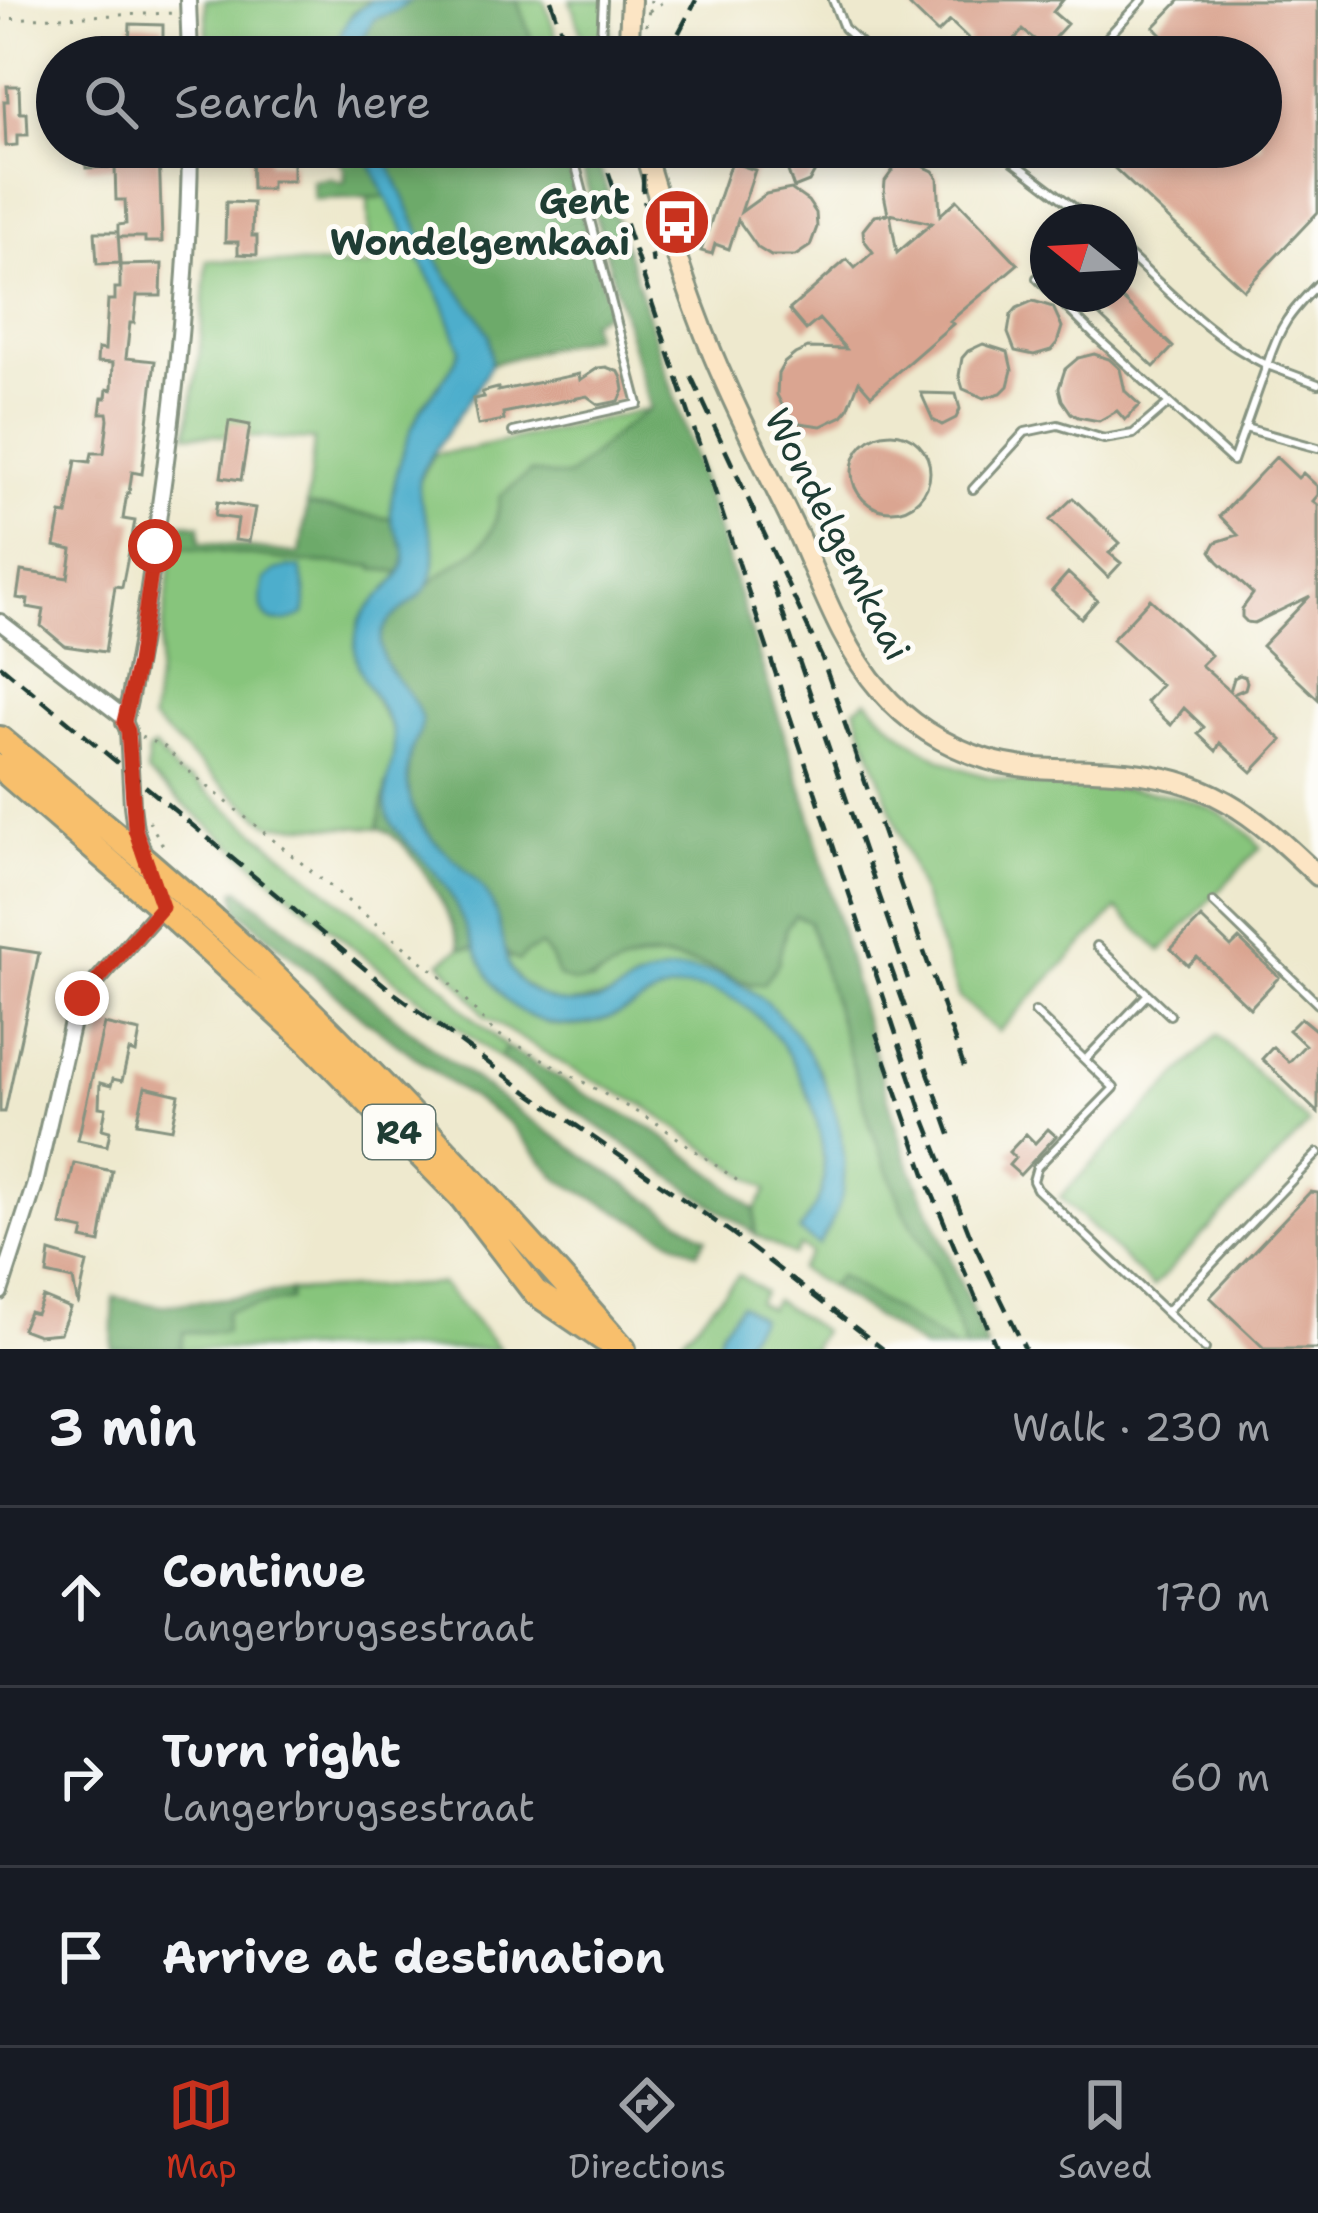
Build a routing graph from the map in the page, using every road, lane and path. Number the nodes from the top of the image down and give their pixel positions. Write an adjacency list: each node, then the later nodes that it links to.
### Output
1 (603, 0): 8 (lane)
2 (631, 0): 9 (main road)
3 (833, 0): 10 (lane)
4 (1142, 0): 11 (lane)
5 (188, 6): 6 (path); 7 (street)
6 (0, 19)
7 (189, 36)
8 (601, 36)
9 (629, 36)
10 (853, 36)
11 (1109, 36)
12 (190, 168): 28 (street)
13 (576, 168): 24 (lane)
14 (650, 168): 34 (main road, Wondelgemkaai)
15 (1024, 168): 16 (lane)
16 (1070, 204)
17 (1138, 263): 20 (lane)
18 (1318, 284): 20 (lane)
19 (1073, 312): 22 (lane)
20 (1267, 365): 21 (lane); 23 (lane)
21 (1318, 384)
22 (1169, 404): 23 (lane); 26 (lane)
23 (1245, 428): 25 (lane)
24 (513, 432)
25 (1318, 448)
26 (973, 489)
27 (0, 622): 28 (street)
28 (131, 731): 31 (street); 44 (path)
29 (0, 739): 32 (highway, R4)
30 (0, 767): 36 (highway, R4)
31 (138, 808): 32 (street); 33 (path); 33 (street)
32 (103, 824): 33 (highway, R4)
33 (160, 862): 36 (street); 47 (highway, R4)
34 (1318, 876)
35 (1213, 902): 39 (lane)
36 (162, 907): 45 (street); 47 (highway, R4)
37 (1097, 946): 38 (lane)
38 (1148, 994): 41 (lane); 42 (lane)
39 (1318, 1004)
40 (1035, 1012): 42 (lane)
41 (1170, 1015)
42 (1085, 1060): 46 (lane)
43 (1318, 1153): 46 (lane)
44 (739, 1181)
45 (0, 1292)
46 (1166, 1312): 48 (lane)
47 (622, 1349)
48 (1205, 1349)

